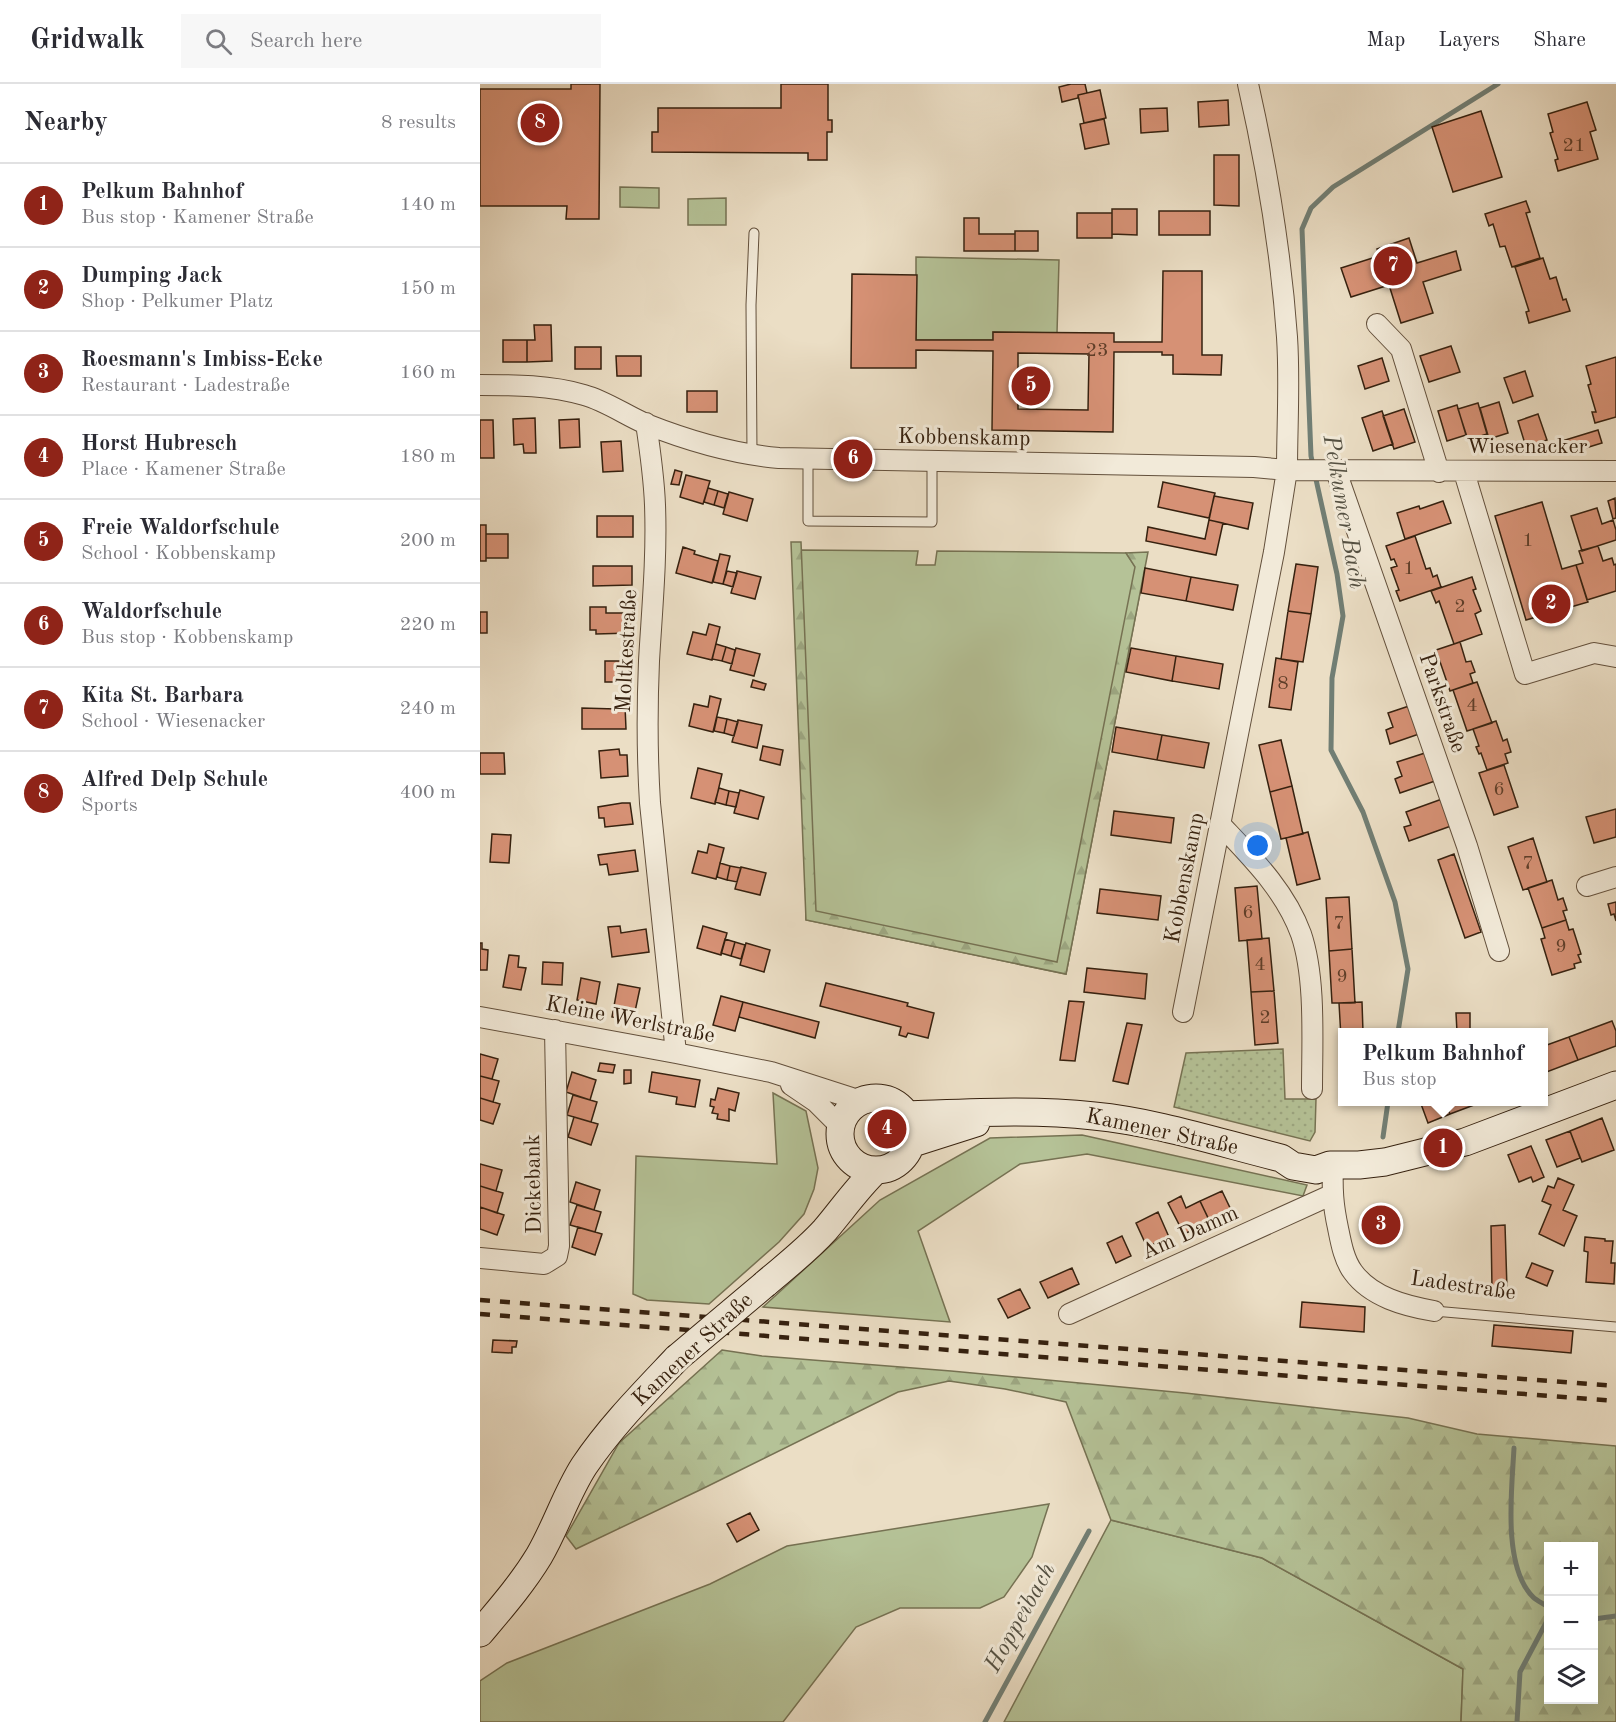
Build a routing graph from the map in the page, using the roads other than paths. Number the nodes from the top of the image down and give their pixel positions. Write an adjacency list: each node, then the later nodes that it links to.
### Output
1 (1248, 84): 9 (street, Kobbenskamp)
2 (754, 232): 6 (lane)
3 (1377, 324): 12 (street, Wiesenacker)
4 (480, 385): 5 (street)
5 (646, 423): 6 (street, Kobbenskamp); 22 (street, Moltkestraße)
6 (752, 455): 7 (street, Kobbenskamp)
7 (808, 458): 8 (street, Kobbenskamp); 8 (lane)
8 (932, 462): 9 (street, Kobbenskamp)
9 (1295, 470): 10 (street, Wiesenacker); 15 (street, Kobbenskamp)
10 (1331, 471): 12 (street, Wiesenacker); 18 (street, Parkstraße)
11 (1616, 471): 13 (street, Wiesenacker)
12 (1438, 472): 13 (street, Wiesenacker)
13 (1464, 472): 14 (street)
14 (1616, 657)
15 (1220, 824): 19 (street, Kobbenskamp); 25 (street)
16 (1616, 877): 17 (street)
17 (1587, 886)
18 (1499, 951)
19 (1183, 1012)
20 (480, 1017): 21 (street, Kleine Werlstraße)
21 (555, 1030): 22 (street, Kleine Werlstraße); 36 (street, Dickebank)
22 (676, 1053): 23 (street, Kleine Werlstraße)
23 (771, 1072): 26 (street, Kleine Werlstraße); 29 (street, Kleine Werlstraße)
24 (1616, 1085): 32 (main road, Kamener Straße)
25 (1312, 1089)
26 (861, 1101): 28 (main road); 29 (main road)
27 (1006, 1114): 28 (main road, Kamener Straße); 30 (main road, Kamener Straße); 32 (main road, Kamener Straße)
28 (907, 1115): 30 (main road)
29 (841, 1127): 31 (main road)
30 (910, 1144): 33 (main road)
31 (848, 1156): 33 (main road); 35 (main road, Kamener Straße)
32 (1331, 1165): 34 (street, Ladestraße)
33 (876, 1170): 35 (main road, Kamener Straße)
34 (1331, 1195): 37 (street, Ladestraße); 38 (street, Am Damm)
35 (825, 1230): 40 (main road, Kamener Straße, bridge)
36 (480, 1258)
37 (1434, 1311): 39 (lane, Ladestraße)
38 (1069, 1314)
39 (1616, 1327)
40 (480, 1633)

